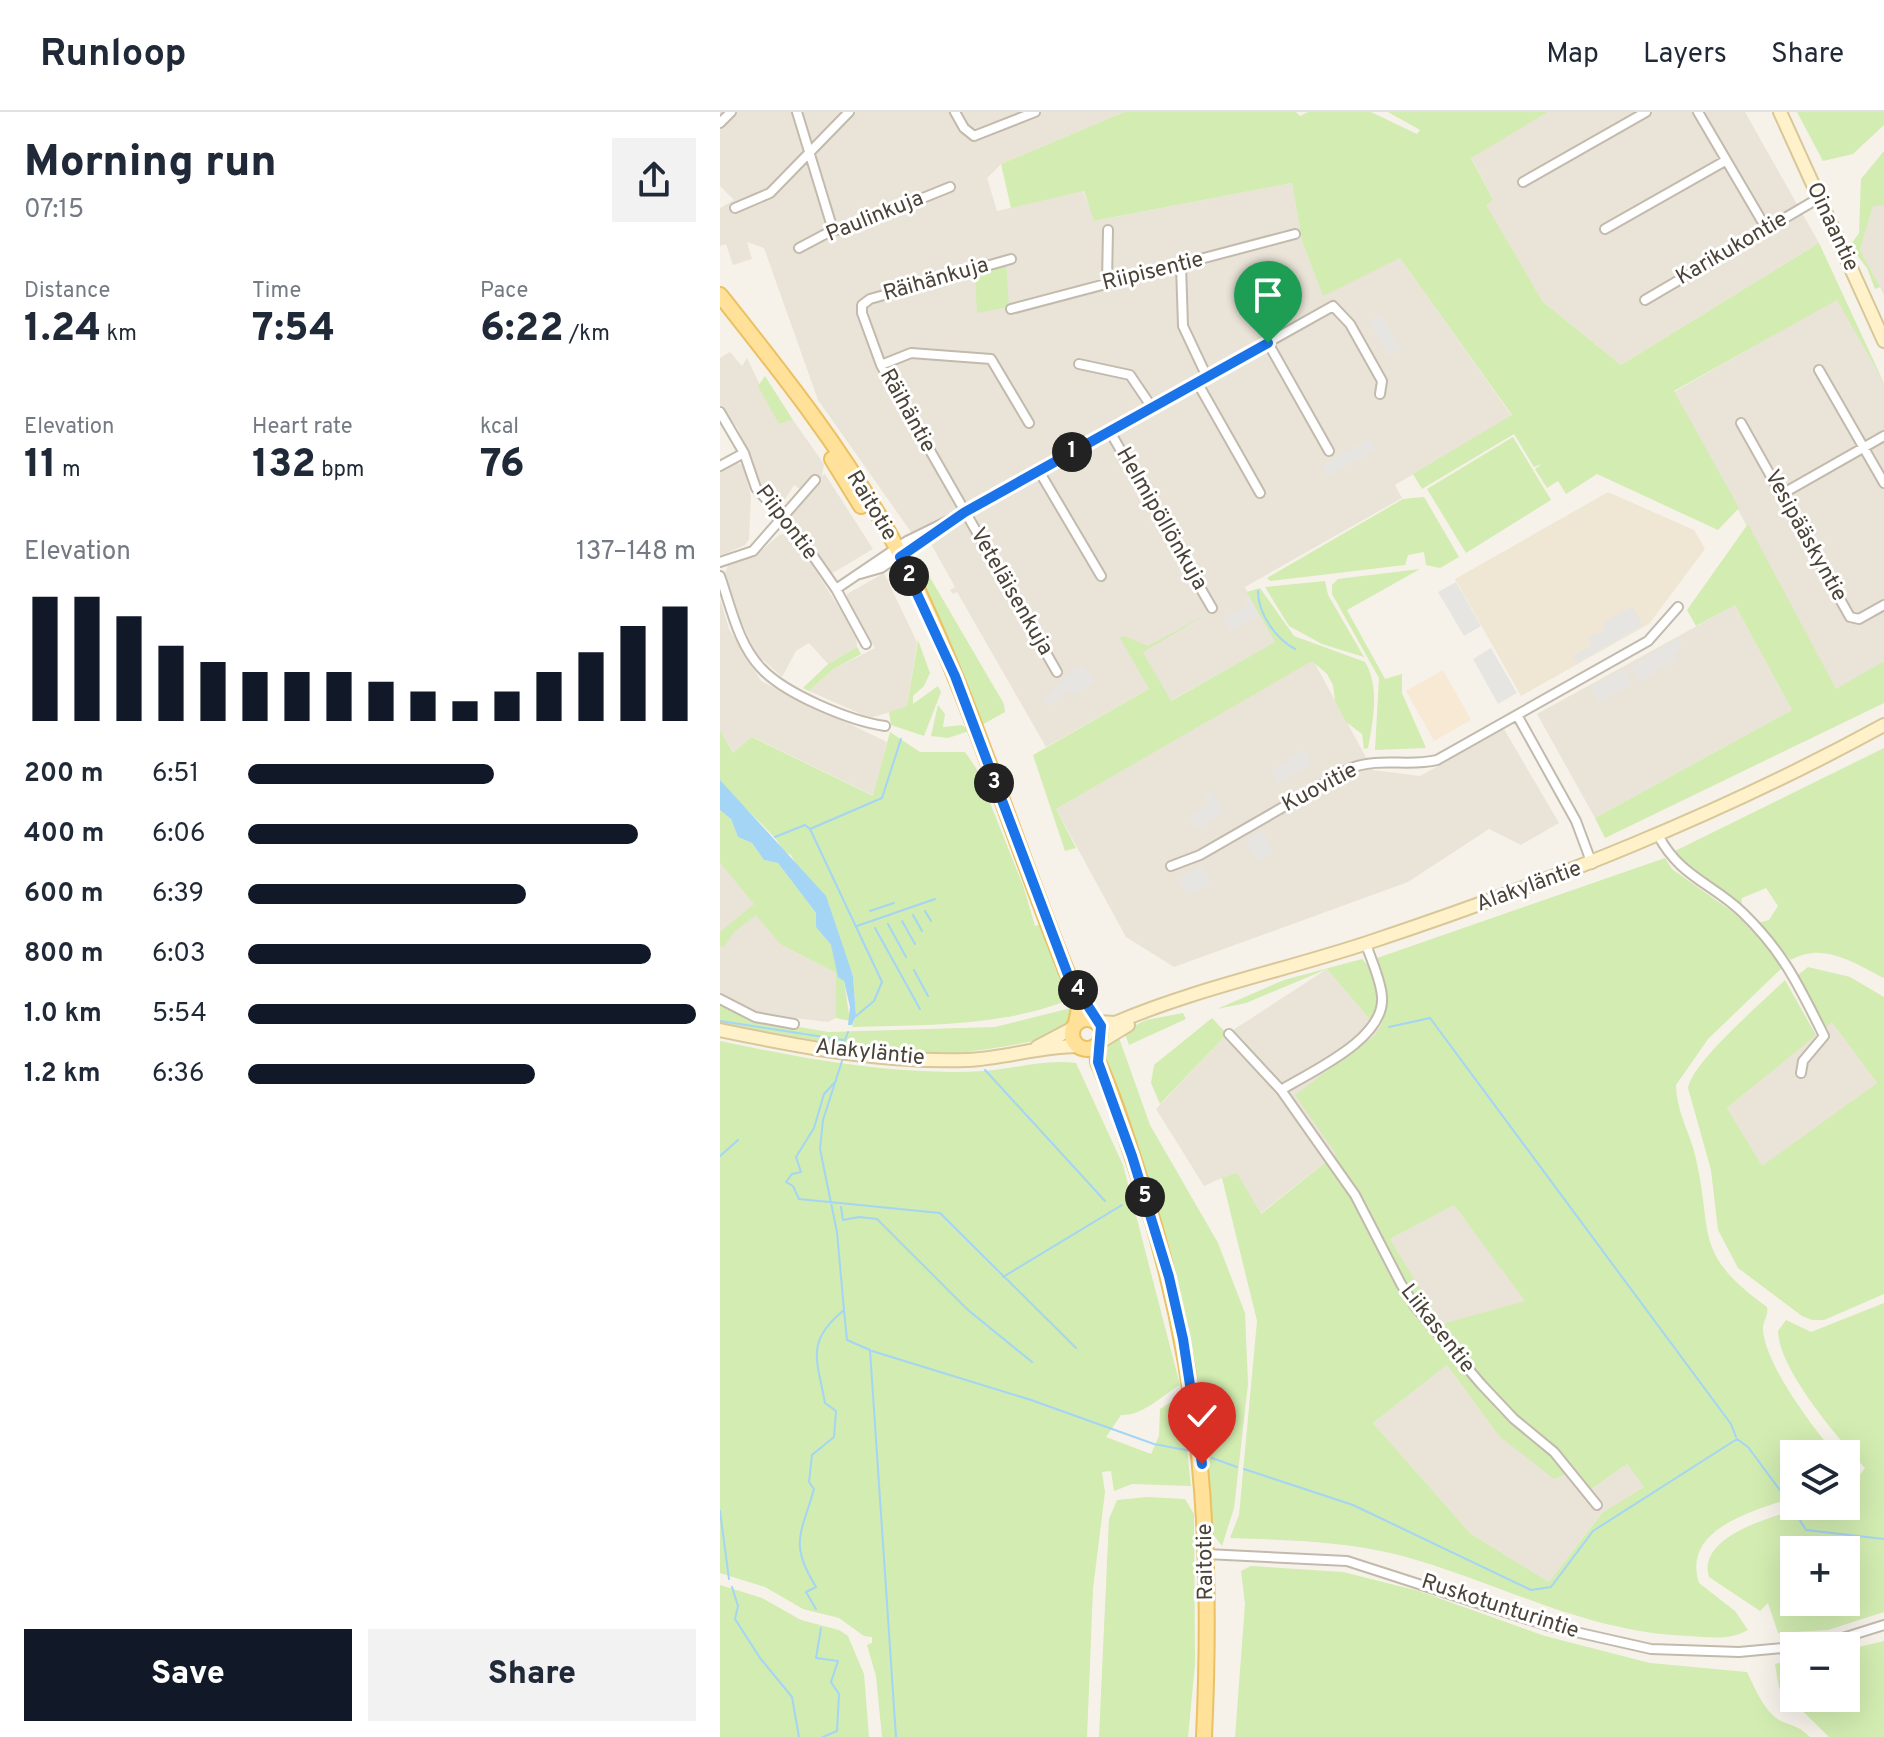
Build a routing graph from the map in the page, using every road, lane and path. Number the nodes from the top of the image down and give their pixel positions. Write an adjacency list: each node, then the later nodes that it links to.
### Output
1 (731, 112): 9 (street)
2 (797, 112): 10 (street)
3 (849, 112): 10 (street)
4 (955, 112): 5 (street)
5 (1035, 112)
6 (1646, 112): 12 (street)
7 (1698, 112): 11 (street)
8 (1780, 112): 14 (main road, Oinaantie)
9 (720, 123)
10 (810, 149): 15 (street); 18 (street)
11 (1725, 161): 16 (street); 17 (street)
12 (1523, 182)
13 (950, 187): 18 (street, Paulinkuja)
14 (1819, 198): 16 (street, Karikukontie); 29 (main road, Oinaantie)
15 (735, 208)
16 (1766, 228): 26 (street, Karikukontie)
17 (1605, 229)
18 (833, 230): 21 (street, Paulinkuja)
19 (1108, 230): 24 (street)
20 (1295, 234): 23 (street, Riipisentie)
21 (799, 248)
22 (1011, 259): 27 (street, Räihänkuja)
23 (1181, 265): 24 (street, Riipisentie); 34 (street)
24 (1107, 283): 28 (street, Riipisentie)
25 (720, 295): 54 (main road, Raitotie)
26 (1645, 300)
27 (862, 305): 32 (street, Räihäntie)
28 (1011, 309)
29 (1884, 341)
30 (1268, 343): 34 (street); 36 (street); 44 (street)
31 (1079, 364): 37 (street)
32 (881, 365): 39 (street); 52 (street, Räihäntie)
33 (1819, 370): 43 (street)
34 (1207, 377): 35 (street)
35 (1197, 382): 37 (street); 50 (street)
36 (1380, 394)
37 (1151, 406): 41 (street)
38 (720, 412): 45 (street, Piipontie)
39 (1029, 423)
40 (1741, 423): 51 (street, Vesipääskyntie)
41 (1109, 430): 47 (street); 61 (street, Helmipöllönkuja)
42 (1884, 436): 43 (street)
43 (1864, 447): 49 (street); 51 (street)
44 (1329, 451)
45 (744, 453): 46 (street); 53 (street, Piipontie)
46 (720, 466)
47 (1039, 471): 52 (street); 57 (street)
48 (815, 480): 53 (street)
49 (1884, 483)
50 (1260, 493)
51 (1782, 494): 59 (street, Vesipääskyntie)
52 (963, 514): 54 (street); 63 (street, Veteläisenkuja)
53 (781, 520): 55 (street); 58 (street, Piipontie)
54 (894, 555): 58 (street); 71 (main road, Raitotie)
55 (720, 562)
56 (720, 576): 66 (street)
57 (1101, 576)
58 (836, 589): 62 (street, Piipontie)
59 (1884, 605)
60 (1678, 607): 64 (street, Kuovitie)
61 (1212, 608)
62 (866, 644)
63 (1057, 672)
64 (1517, 715): 68 (street); 69 (street, Kuovitie)
65 (1884, 725): 67 (main road, Alakyläntie)
66 (885, 726)
67 (1658, 835): 68 (main road, Alakyläntie); 81 (street)
68 (1592, 864): 70 (main road, Alakyläntie)
69 (1171, 866)
70 (1366, 944): 73 (main road, Alakyläntie); 82 (street)
71 (1068, 975): 74 (main road, Raitotie); 76 (main road, Raitotie)
72 (720, 999): 75 (street)
73 (1159, 1009): 74 (main road, Alakyläntie); 79 (main road, Alakyläntie)
74 (1096, 1021): 76 (main road); 79 (main road)
75 (794, 1024)
76 (1074, 1026): 79 (main road); 80 (main road, Alakyläntie)
77 (720, 1030): 80 (main road, Alakyläntie)
78 (1229, 1034): 82 (street, Liikasentie)
79 (1089, 1046): 80 (main road, Alakyläntie); 84 (main road, Raitotie)
80 (1021, 1053)
81 (1801, 1073)
82 (1281, 1090): 83 (street, Liikasentie)
83 (1597, 1505)
84 (1206, 1554): 87 (street, Ruskotunturintie); 88 (main road, Raitotie)
85 (1884, 1625): 86 (street)
86 (1860, 1633)
87 (1780, 1648)
88 (1204, 1737)

